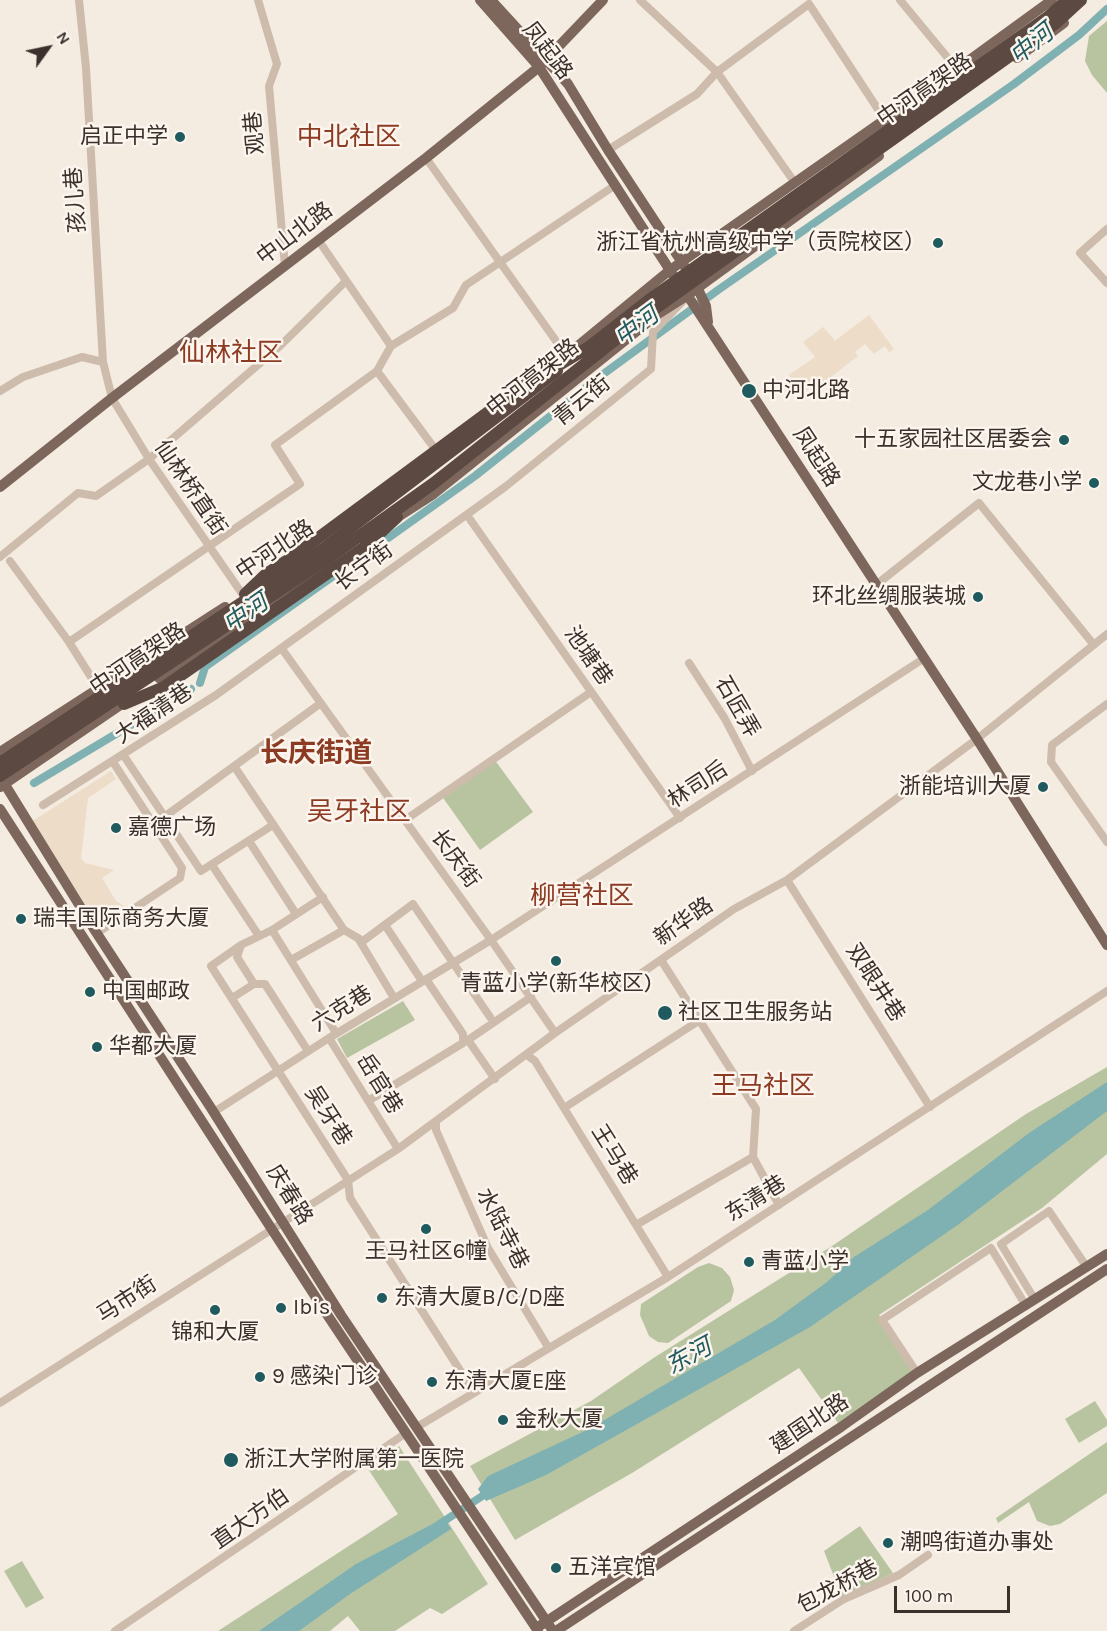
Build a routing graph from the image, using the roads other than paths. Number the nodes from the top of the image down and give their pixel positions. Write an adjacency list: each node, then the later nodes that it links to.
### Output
1 (79, 0): 32 (street, 孩儿巷)
2 (258, 0): 24 (street, 观巷)
3 (480, 0): 12 (main road, 凤起路)
4 (491, 0): 12 (main road)
5 (602, 0): 12 (main road, 中山北路)
6 (640, 0): 14 (street)
7 (900, 0): 13 (street)
8 (1052, 0): 13 (main road, 中河北路)
9 (1067, 0): 30 (highway, 中河高架路, bridge)
10 (1081, 0): 38 (highway, 中河高架路, bridge)
11 (1088, 0): 28 (main road, 中河北路)
12 (542, 63): 16 (main road); 17 (main road, 中山北路); 19 (main road, 凤起路)
13 (957, 69): 15 (main road, 中河北路)
14 (717, 72): 15 (street); 16 (street); 18 (street)
15 (885, 120): 18 (main road, 中河北路)
16 (608, 150): 23 (main road)
17 (426, 158): 21 (main road, 中山北路); 22 (street)
18 (795, 183): 23 (main road, 中河北路)
19 (614, 186): 22 (street); 25 (main road, 凤起路)
20 (1107, 229): 27 (street)
21 (319, 241): 24 (main road, 中山北路); 26 (street)
22 (500, 262): 29 (street); 31 (street)
23 (682, 262): 25 (main road, 中河北路); 28 (main road)
24 (285, 266): 35 (main road, 中山北路)
25 (670, 270): 28 (main road, 凤起路); 31 (main road, 中河北路)
26 (346, 281): 29 (street); 37 (street)
27 (1107, 283)
28 (697, 300): 40 (street, 青云街); 44 (main road, 凤起路); 55 (main road, 中河北路)
29 (391, 346): 33 (street)
30 (589, 347): 45 (highway, bridge); 61 (highway, 中河高架路, bridge)
31 (566, 355): 36 (main road, 中河北路)
32 (103, 362): 34 (street); 35 (street, 孩儿巷)
33 (377, 370): 36 (street); 41 (street)
34 (0, 391)
35 (112, 398): 37 (street, 仙林桥直街); 39 (main road, 中山北路)
36 (438, 454): 45 (main road, 中河北路)
37 (148, 459): 41 (street, 仙林桥直街); 42 (street)
38 (434, 483): 55 (highway, bridge); 64 (highway, 中河高架路, bridge)
39 (0, 487)
40 (466, 515): 49 (street, 长宁街); 53 (street, 池塘巷)
41 (207, 547): 45 (street, 仙林桥直街); 47 (street)
42 (0, 557)
43 (10, 561): 47 (street)
44 (876, 585): 48 (street); 50 (main road, 凤起路)
45 (243, 595): 52 (main road, 中河北路)
46 (1107, 634): 48 (street, 新华路)
47 (69, 642): 52 (street)
48 (1094, 645): 57 (street, 新华路)
49 (282, 649): 54 (street, 长庆街); 59 (street, 大福清巷)
50 (922, 659): 57 (main road, 凤起路); 63 (street, 林司后)
51 (689, 663): 63 (street, 石匠弄)
52 (98, 688): 58 (main road, 中河北路)
53 (591, 692): 68 (street, 池塘巷); 69 (street)
54 (321, 703): 62 (street); 69 (street, 长庆街)
55 (124, 704): 64 (main road, 中河北路)
56 (1107, 704): 72 (street)
57 (976, 739): 74 (street, 新华路); 85 (main road, 凤起路)
58 (0, 752)
59 (124, 756): 60 (street, 大福清巷); 67 (street)
60 (113, 762): 65 (street, 大福清巷); 80 (street)
61 (0, 763)
62 (234, 766): 67 (street); 70 (street)
63 (752, 771): 68 (street, 林司后)
64 (1, 781): 80 (main road, 庆春路)
65 (43, 806)
66 (0, 809): 114 (main road, 庆春路)
67 (164, 817): 73 (street)
68 (680, 818): 83 (street, 林司后)
69 (405, 820): 83 (street, 长庆街)
70 (273, 825): 71 (street); 75 (street)
71 (249, 841): 73 (street); 76 (street)
72 (1107, 842)
73 (213, 865): 81 (street)
74 (787, 880): 87 (street, 新华路); 104 (street, 双眼井巷)
75 (323, 897): 76 (street); 79 (street)
76 (296, 914): 78 (street)
77 (385, 925): 82 (street); 88 (street); 89 (street)
78 (272, 930): 81 (street); 86 (street, 岳官巷)
79 (344, 930): 82 (street); 86 (street)
80 (97, 933): 106 (main road, 庆春路)
81 (259, 936): 84 (street)
82 (358, 938): 93 (street)
83 (491, 940): 88 (street, 六克巷); 92 (street, 长庆街)
84 (241, 945): 90 (street); 94 (street, 吴牙巷)
85 (1107, 945)
86 (291, 960): 98 (street, 岳官巷)
87 (661, 960): 96 (street); 97 (street, 新华路)
88 (454, 962): 89 (street, 六克巷); 95 (street)
89 (424, 980): 93 (street, 六克巷); 103 (street)
90 (254, 984): 94 (street); 99 (street)
91 (1107, 992): 104 (street, 东清巷)
92 (531, 997): 97 (street, 长庆街); 102 (street)
93 (394, 998): 98 (street, 六克巷)
94 (232, 999): 101 (street, 吴牙巷)
95 (490, 1017)
96 (700, 1020): 105 (street); 109 (street)
97 (555, 1033): 100 (street, 新华路)
98 (333, 1035): 99 (street, 六克巷); 103 (street, 岳官巷)
99 (308, 1051): 101 (street, 六克巷)
100 (527, 1055): 102 (street, 新华路); 105 (street, 王马巷)
101 (277, 1071): 106 (street, 六克巷); 110 (street, 吴牙巷)
102 (495, 1079): 107 (street, 新华路)
103 (369, 1101): 108 (street, 岳官巷)
104 (930, 1107): 111 (street, 东清巷)
105 (564, 1108): 113 (street, 王马巷)
106 (214, 1112): 112 (main road, 庆春路)
107 (436, 1122): 108 (street, 新华路); 120 (street, 水陆寺巷)
108 (398, 1149): 110 (street, 新华路)
109 (753, 1157): 111 (street); 113 (street)
110 (348, 1180): 112 (street, 新华路); 122 (street, 吴牙巷)
111 (779, 1206): 118 (street, 东清巷)
112 (282, 1221): 114 (street, 新华路); 124 (main road, 庆春路)
113 (636, 1225): 118 (street, 王马巷)
114 (272, 1227): 123 (street, 马市街); 125 (main road, 庆春路)
115 (1107, 1254): 116 (main road, 建国北路)
116 (1086, 1266): 119 (main road, 建国北路); 119 (street)
117 (1107, 1269): 127 (main road, 建国北路)
118 (668, 1277): 120 (street, 东清巷)
119 (1030, 1303): 121 (main road, 建国北路); 121 (street)
120 (548, 1347): 122 (street, 东清巷)
121 (917, 1374): 127 (main road, 建国北路)
122 (482, 1388): 124 (street, 东清巷)
123 (0, 1403)
124 (417, 1427): 127 (main road, 庆春路)
125 (406, 1433): 128 (main road, 庆春路); 129 (street, 直大方伯)
126 (928, 1555): 130 (street, 包龙桥巷)
127 (552, 1628): 128 (main road, 建国北路)
128 (537, 1630)
129 (116, 1631)
130 (794, 1631)

